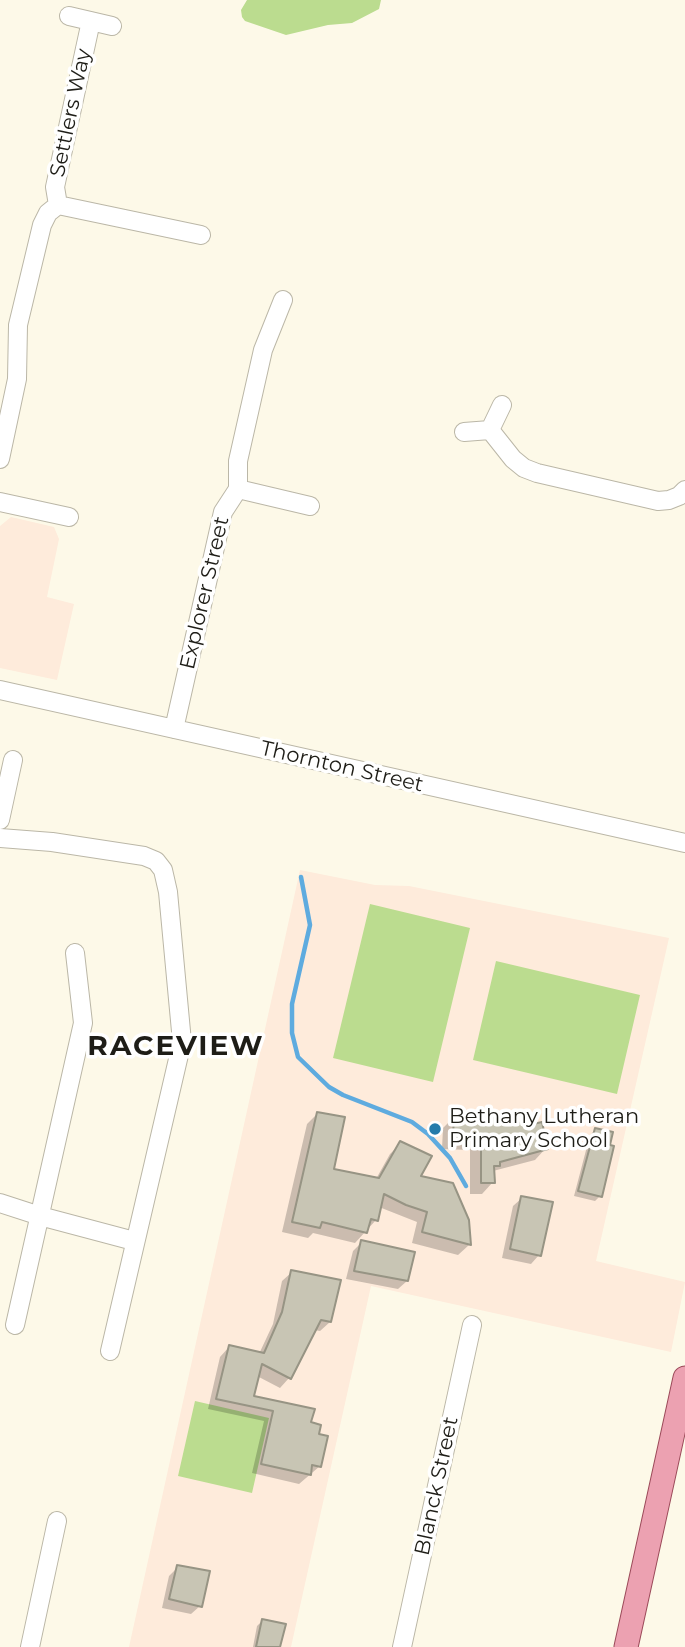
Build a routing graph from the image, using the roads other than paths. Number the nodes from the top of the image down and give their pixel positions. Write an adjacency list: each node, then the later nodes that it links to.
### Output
1 (69, 16): 2 (street, Settlers Way)
2 (91, 21): 3 (street, Settlers Way); 4 (street, Settlers Way)
3 (112, 26)
4 (58, 205): 5 (street); 10 (street)
5 (201, 235)
6 (283, 300): 11 (street, Explorer Street)
7 (502, 405): 8 (street)
8 (490, 430): 9 (street); 12 (street)
9 (464, 432)
10 (0, 459)
11 (238, 489): 14 (street); 17 (street, Explorer Street)
12 (685, 490)
13 (0, 502): 15 (street)
14 (310, 506)
15 (69, 517)
16 (0, 690): 17 (street, Thornton Street)
17 (174, 729): 21 (street, Thornton Street)
18 (13, 760): 19 (street)
19 (0, 820)
20 (0, 838): 25 (street)
21 (685, 843)
22 (75, 953): 24 (street)
23 (0, 1203): 24 (street)
24 (40, 1216): 25 (street); 26 (street)
25 (134, 1241): 28 (street)
26 (15, 1325)
27 (472, 1325): 32 (street, Blanck Street)
28 (110, 1351)
29 (685, 1378): 33 (main road)
30 (57, 1521): 31 (street)
31 (30, 1647)
32 (402, 1647)
33 (626, 1647)

